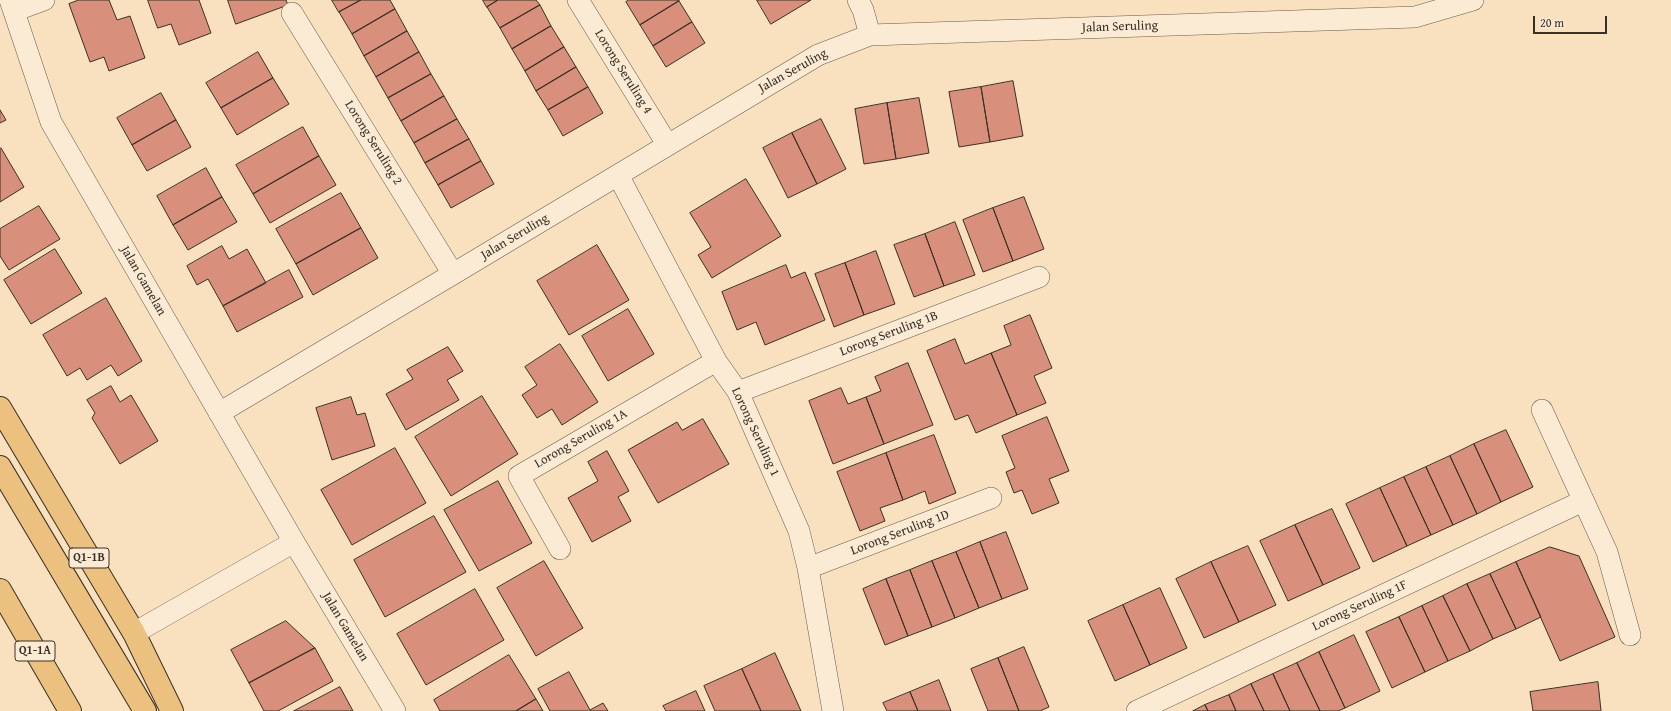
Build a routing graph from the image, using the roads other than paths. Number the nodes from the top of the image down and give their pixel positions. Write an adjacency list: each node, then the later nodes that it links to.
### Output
1 (44, 0): 5 (street, Jalan Gamelan)
2 (578, 0): 8 (street, Lorong Seruling 4)
3 (858, 0): 7 (street)
4 (1473, 0): 7 (street, Jalan Seruling)
5 (12, 6): 16 (street, Jalan Gamelan)
6 (292, 13): 10 (street, Lorong Seruling 2)
7 (870, 35): 8 (street, Jalan Seruling)
8 (667, 144): 9 (street, Jalan Seruling)
9 (618, 175): 10 (street, Jalan Seruling); 12 (street, Lorong Seruling 1)
10 (453, 274): 16 (street, Jalan Seruling)
11 (1039, 277): 13 (street, Lorong Seruling 1B)
12 (716, 361): 13 (street, Lorong Seruling 1); 21 (street, Lorong Seruling 1A)
13 (738, 392): 22 (street, Lorong Seruling 1)
14 (0, 408): 24 (main road, Q1-1B)
15 (1542, 410): 19 (street)
16 (219, 412): 20 (street, Jalan Gamelan)
17 (0, 467): 27 (main road)
18 (991, 498): 22 (street, Lorong Seruling 1D)
19 (1583, 501): 25 (street); 31 (street, Lorong Seruling 1F)
20 (294, 542): 24 (street); 29 (street, Jalan Gamelan)
21 (560, 549)
22 (808, 568): 30 (street, Lorong Seruling 1)
23 (0, 590): 26 (main road, Q1-1A)
24 (134, 633): 28 (main road, Q1-1B)
25 (1630, 635)
26 (70, 711)
27 (145, 711)
28 (172, 711)
29 (395, 711)
30 (833, 711)
31 (1137, 711)

